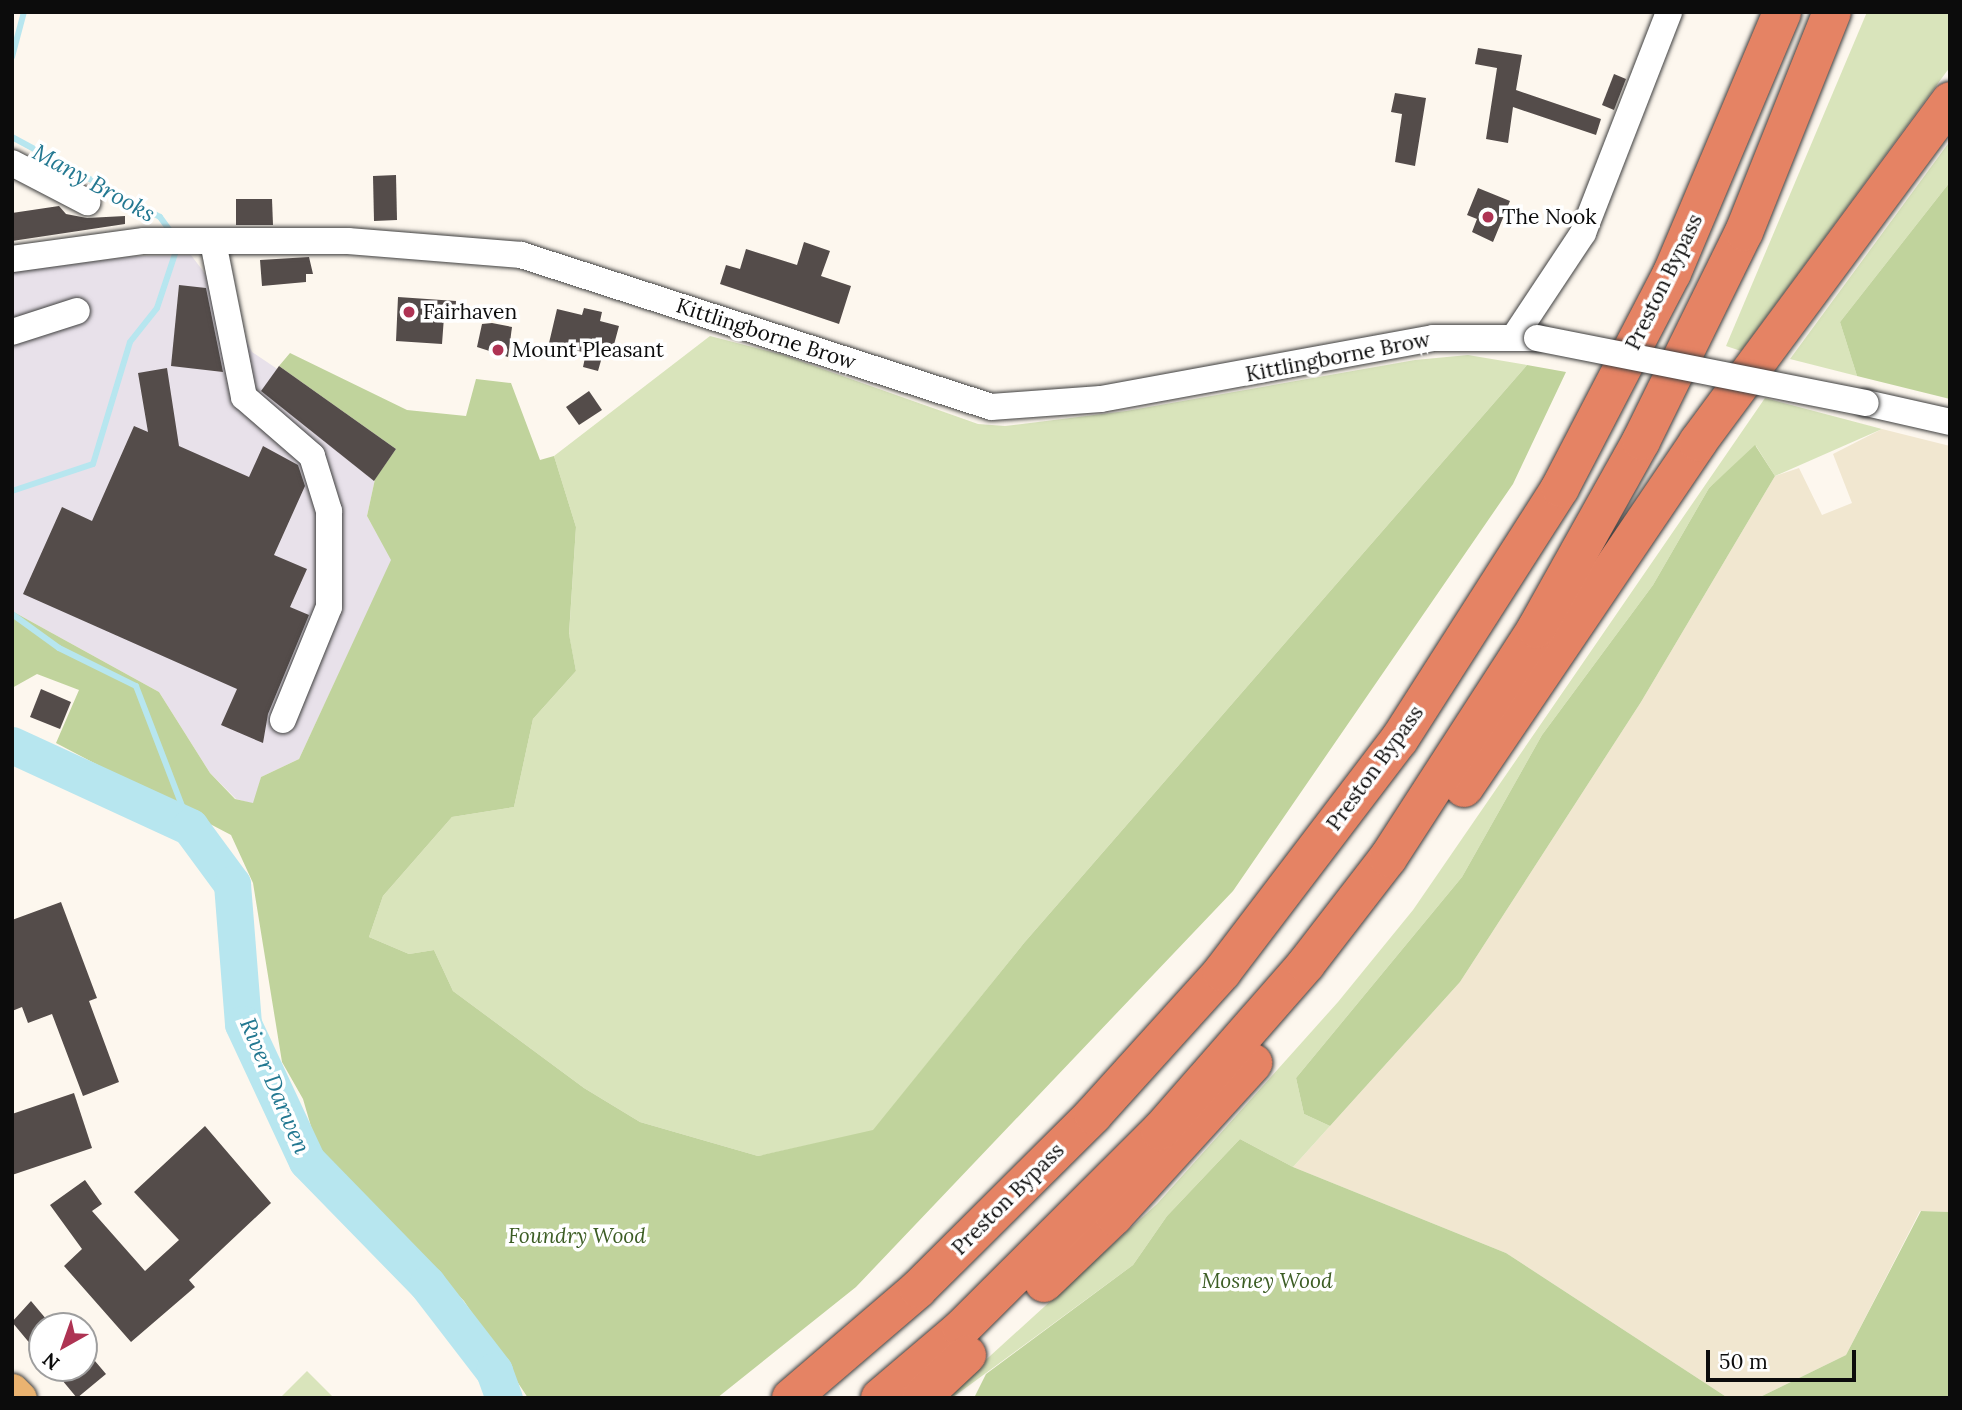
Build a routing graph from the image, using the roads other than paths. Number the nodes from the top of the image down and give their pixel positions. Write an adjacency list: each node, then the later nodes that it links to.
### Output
1 (1669, 12): 13 (street)
2 (1782, 12): 18 (highway, Preston Bypass)
3 (1832, 12): 19 (highway)
4 (1950, 101): 20 (highway)
5 (12, 163): 6 (street)
6 (45, 183): 7 (street); 8 (street)
7 (12, 190)
8 (87, 202)
9 (213, 242): 10 (street, Kittlingborne Brow); 13 (street, Kittlingborne Brow); 15 (street)
10 (12, 259)
11 (77, 311): 12 (street)
12 (12, 332)
13 (1526, 336): 14 (street, Kittlingborne Brow, bridge)
14 (1950, 422)
15 (283, 720)
16 (12, 1390): 17 (main road)
17 (20, 1398)
18 (791, 1398)
19 (880, 1398)
20 (921, 1398)

